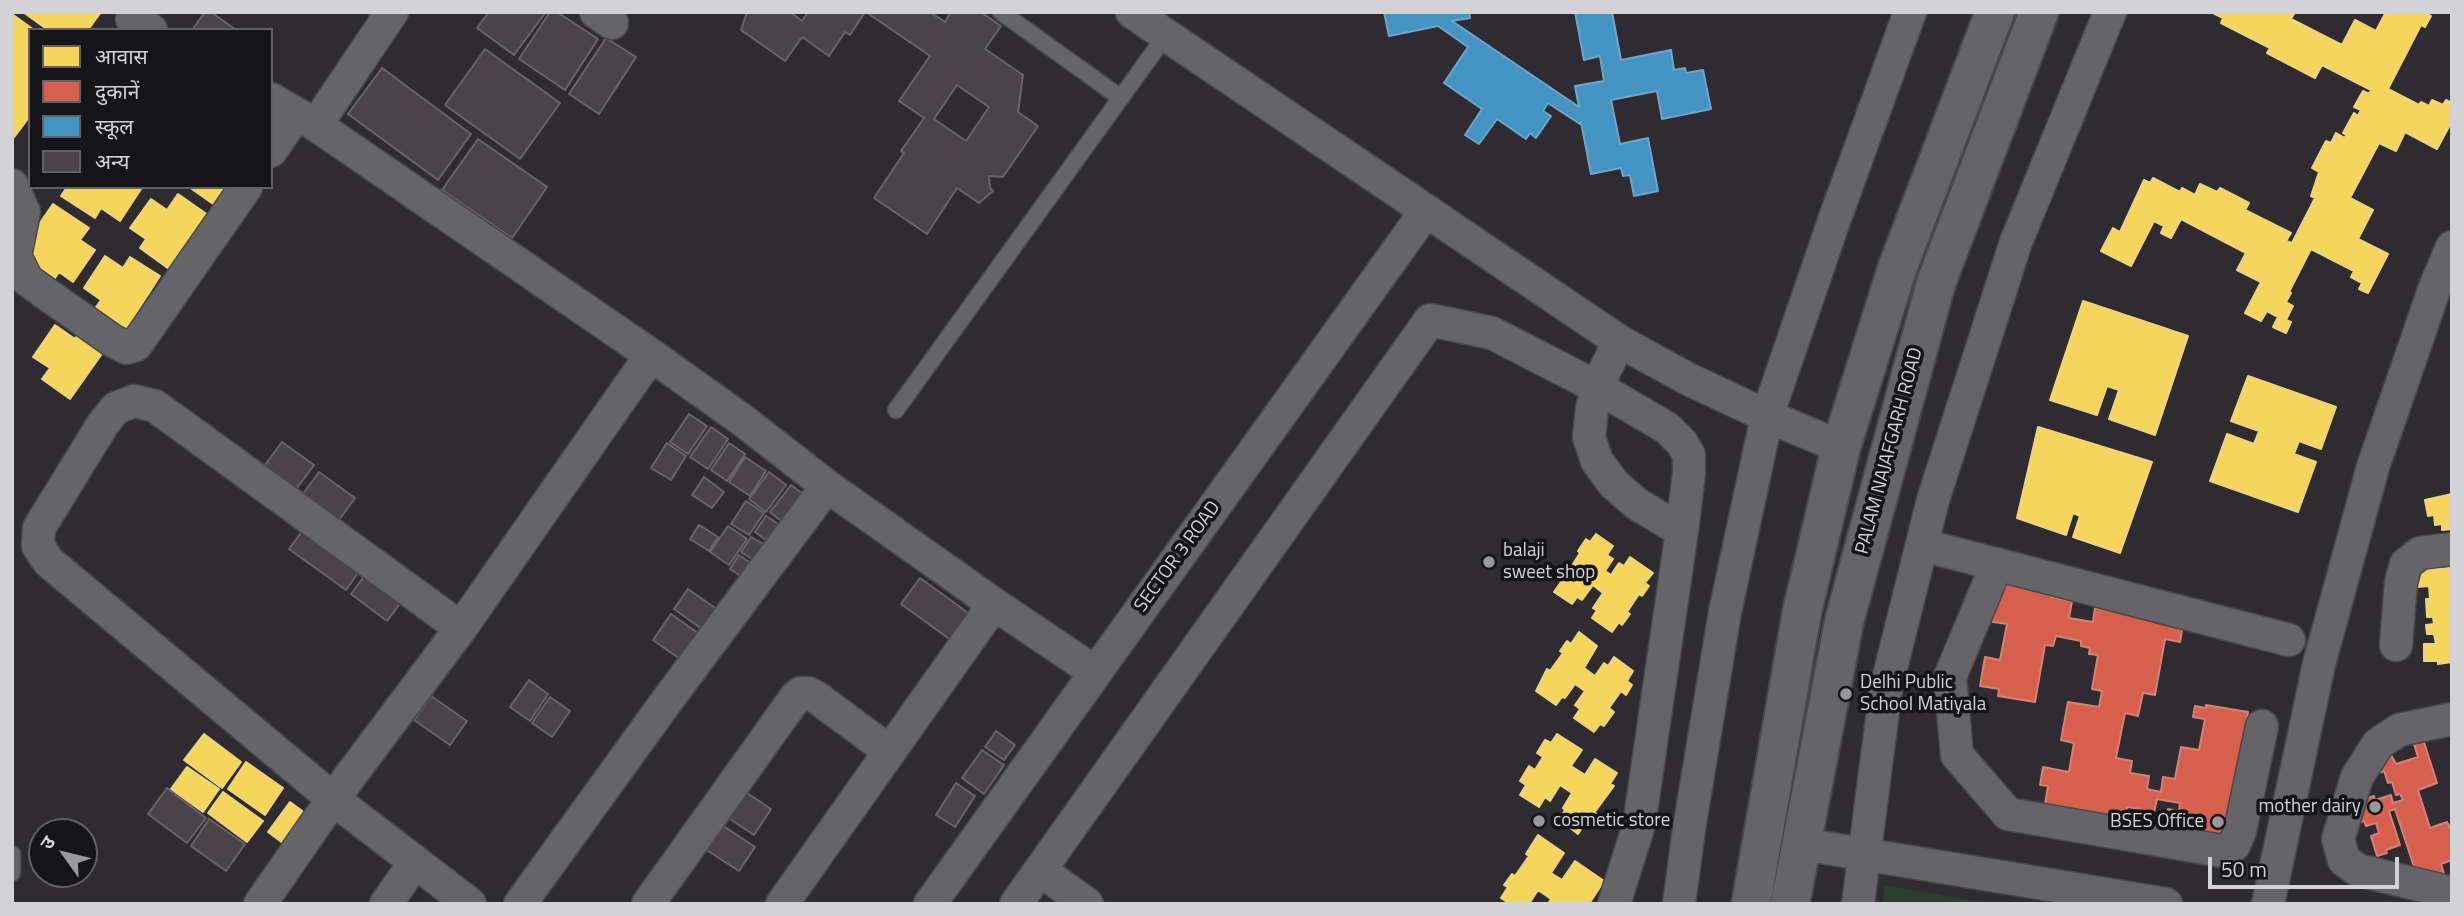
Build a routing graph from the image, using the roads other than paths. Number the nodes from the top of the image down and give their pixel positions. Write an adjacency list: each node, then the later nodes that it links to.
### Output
1 (392, 12): 10 (street)
2 (1001, 12): 9 (lane)
3 (1132, 12): 8 (street)
4 (1910, 12): 21 (street)
5 (1995, 12): 22 (main road)
6 (2039, 12): 37 (main road, PALAM NAJAFGARH ROAD)
7 (2110, 12): 25 (street)
8 (1166, 35): 9 (lane); 15 (street)
9 (1121, 98): 20 (lane)
10 (295, 113): 11 (street); 18 (street)
11 (273, 147)
12 (28, 173): 13 (street)
13 (12, 185): 14 (street)
14 (245, 189)
15 (1426, 211): 17 (street); 32 (street, SECTOR 3 ROAD)
16 (2452, 247): 59 (street)
17 (1619, 341): 19 (street); 21 (street)
18 (651, 355): 23 (street); 29 (street)
19 (1597, 387): 24 (street); 24 (street); 41 (street)
20 (896, 410)
21 (1767, 416): 22 (street); 54 (street)
22 (1841, 447): 55 (main road)
23 (827, 486): 28 (street); 47 (street)
24 (1682, 531): 53 (street)
25 (1922, 545): 27 (street); 38 (street)
26 (2452, 549): 31 (street)
27 (1997, 564): 30 (street); 34 (street)
28 (994, 604): 32 (street); 35 (street)
29 (461, 628): 36 (street); 36 (street)
30 (2289, 640)
31 (2396, 645)
32 (1095, 672): 50 (street, SECTOR 3 ROAD)
33 (2452, 719): 43 (street)
34 (2262, 726)
35 (889, 751): 48 (street); 49 (street)
36 (333, 799): 40 (street); 44 (street)
37 (1802, 844): 38 (street); 56 (main road, PALAM NAJAFGARH ROAD)
38 (1865, 853): 57 (street); 58 (street)
39 (12, 854): 42 (lane)
40 (415, 862): 45 (street); 46 (street)
41 (1040, 870): 51 (street); 52 (street)
42 (12, 873)
43 (2452, 893)
44 (260, 904)
45 (386, 904)
46 (470, 904)
47 (520, 904)
48 (648, 904)
49 (782, 904)
50 (930, 904)
51 (1016, 904)
52 (1087, 904)
53 (1614, 904)
54 (1679, 904)
55 (1751, 904)
56 (1790, 904)
57 (1858, 904)
58 (2166, 904)
59 (2267, 904)

